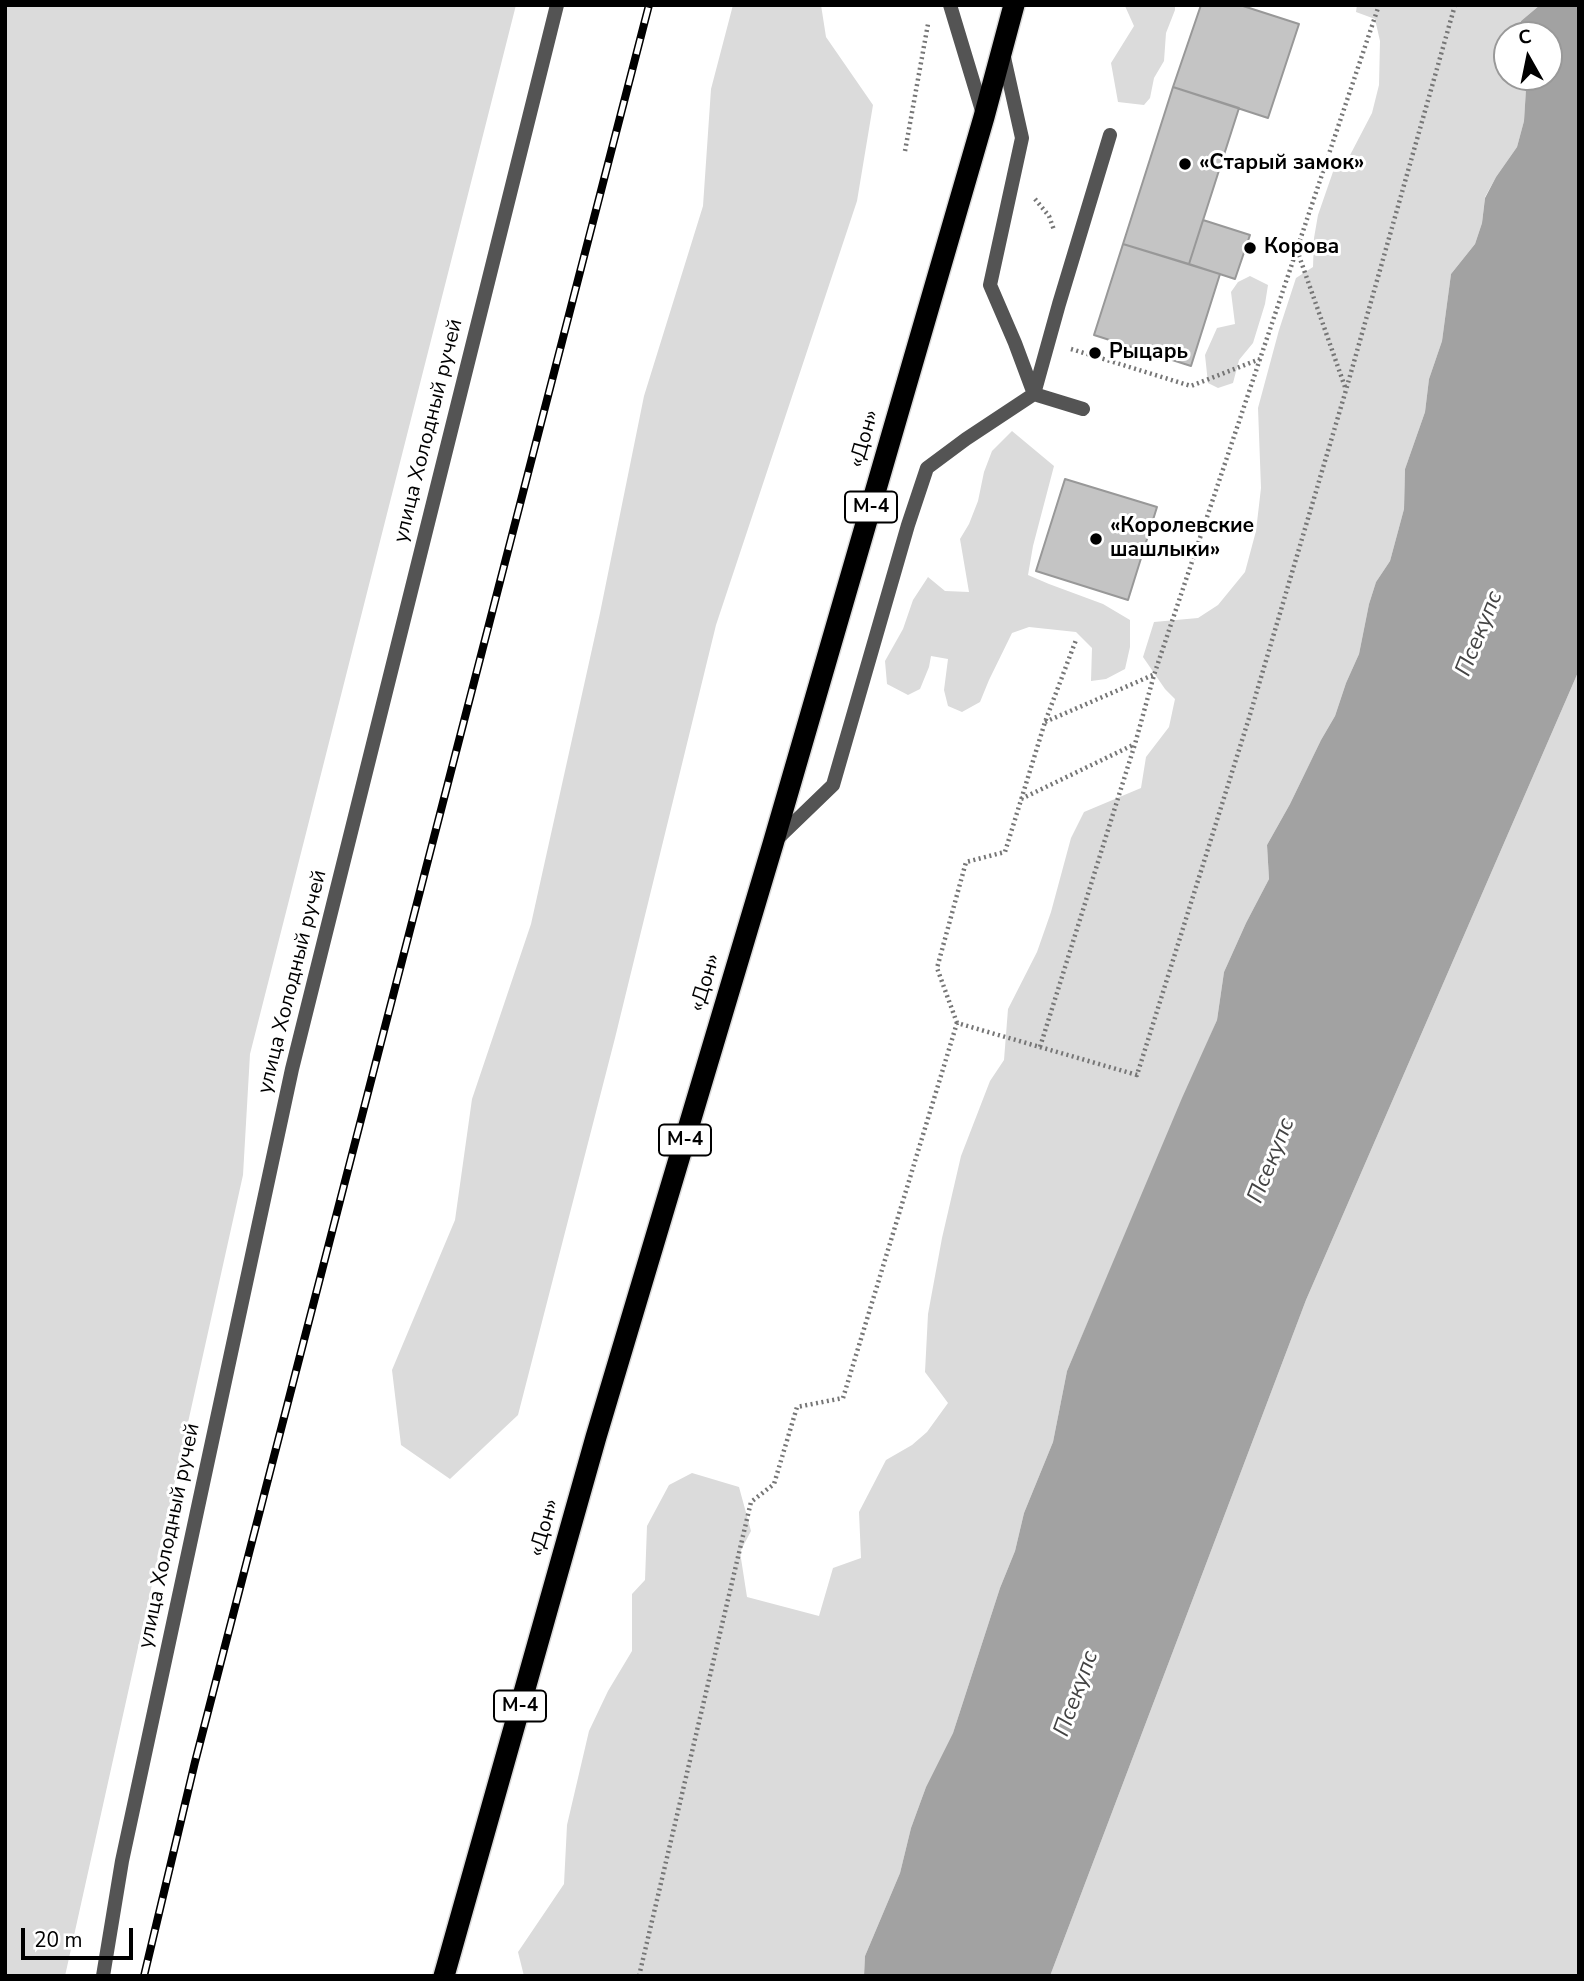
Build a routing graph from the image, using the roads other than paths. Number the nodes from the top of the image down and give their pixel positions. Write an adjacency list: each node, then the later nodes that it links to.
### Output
1 (557, 5): 10 (street, улица Холодный ручей)
2 (950, 5): 5 (street)
3 (1014, 5): 4 (highway, «Дон» / М-4)
4 (1002, 47): 5 (highway, «Дон» / М-4); 7 (street)
5 (984, 117): 9 (highway, «Дон» / М-4)
6 (1110, 135): 7 (street)
7 (1034, 394): 8 (street); 9 (street)
8 (1083, 409)
9 (773, 844): 11 (highway, «Дон» / М-4)
10 (103, 1976)
11 (444, 1976)

